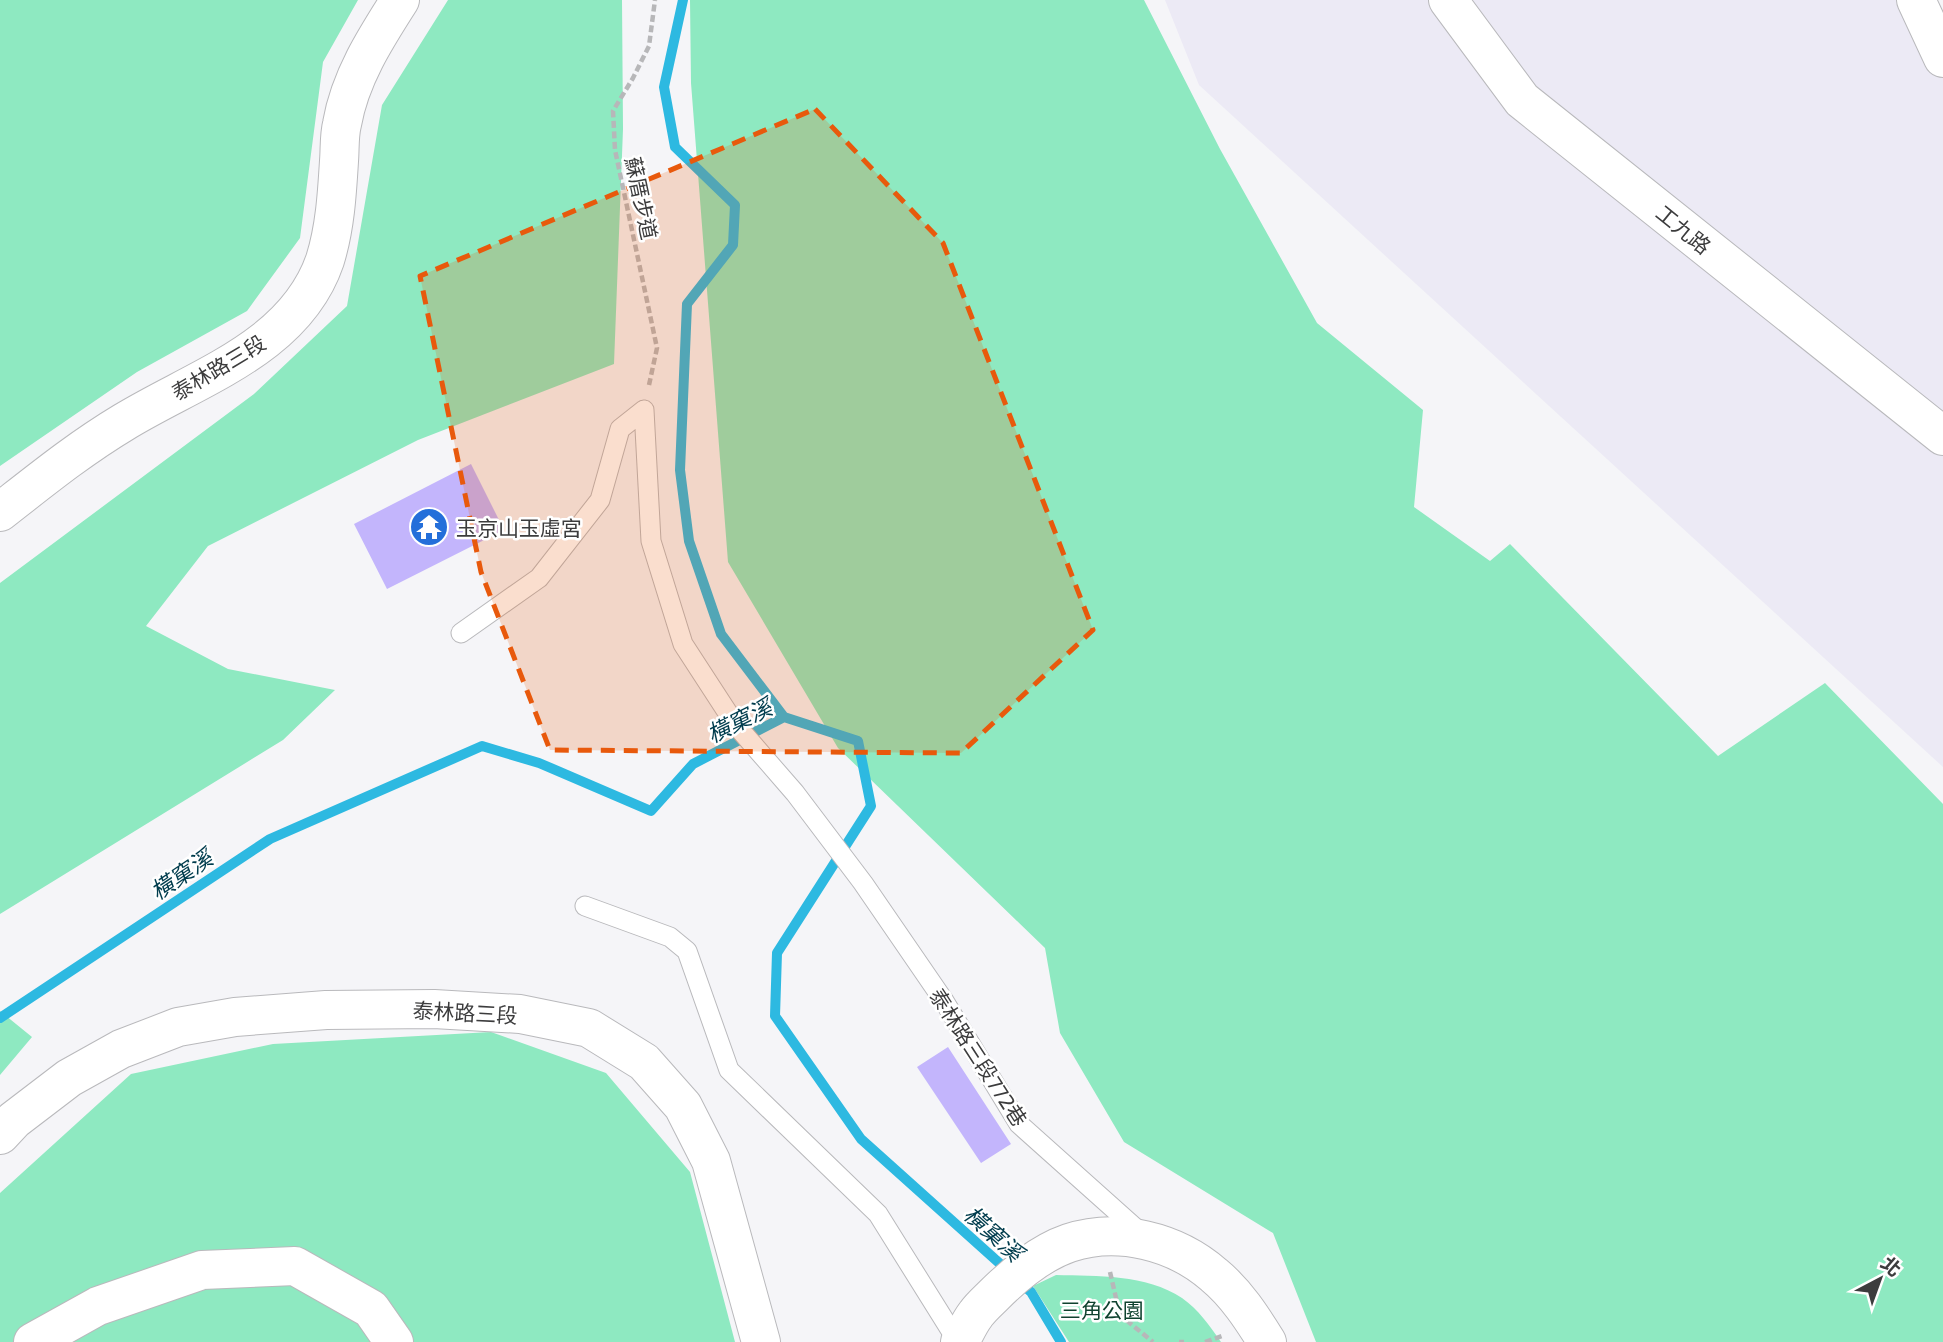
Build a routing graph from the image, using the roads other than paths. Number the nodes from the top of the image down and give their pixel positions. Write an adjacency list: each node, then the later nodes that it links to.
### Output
1 (400, 0): 6 (main road, 泰林路三段)
2 (1448, 0): 5 (main road, 工九路)
3 (1916, 0): 4 (main road)
4 (1943, 58)
5 (1943, 436)
6 (0, 512)
7 (461, 634): 10 (lane, 泰林路三段772巷)
8 (585, 906): 11 (lane)
9 (0, 1135): 14 (main road, 泰林路三段)
10 (1148, 1239): 11 (main road); 15 (main road)
11 (964, 1333)
12 (33, 1342): 13 (main road)
13 (394, 1342)
14 (761, 1342)
15 (1267, 1342)

